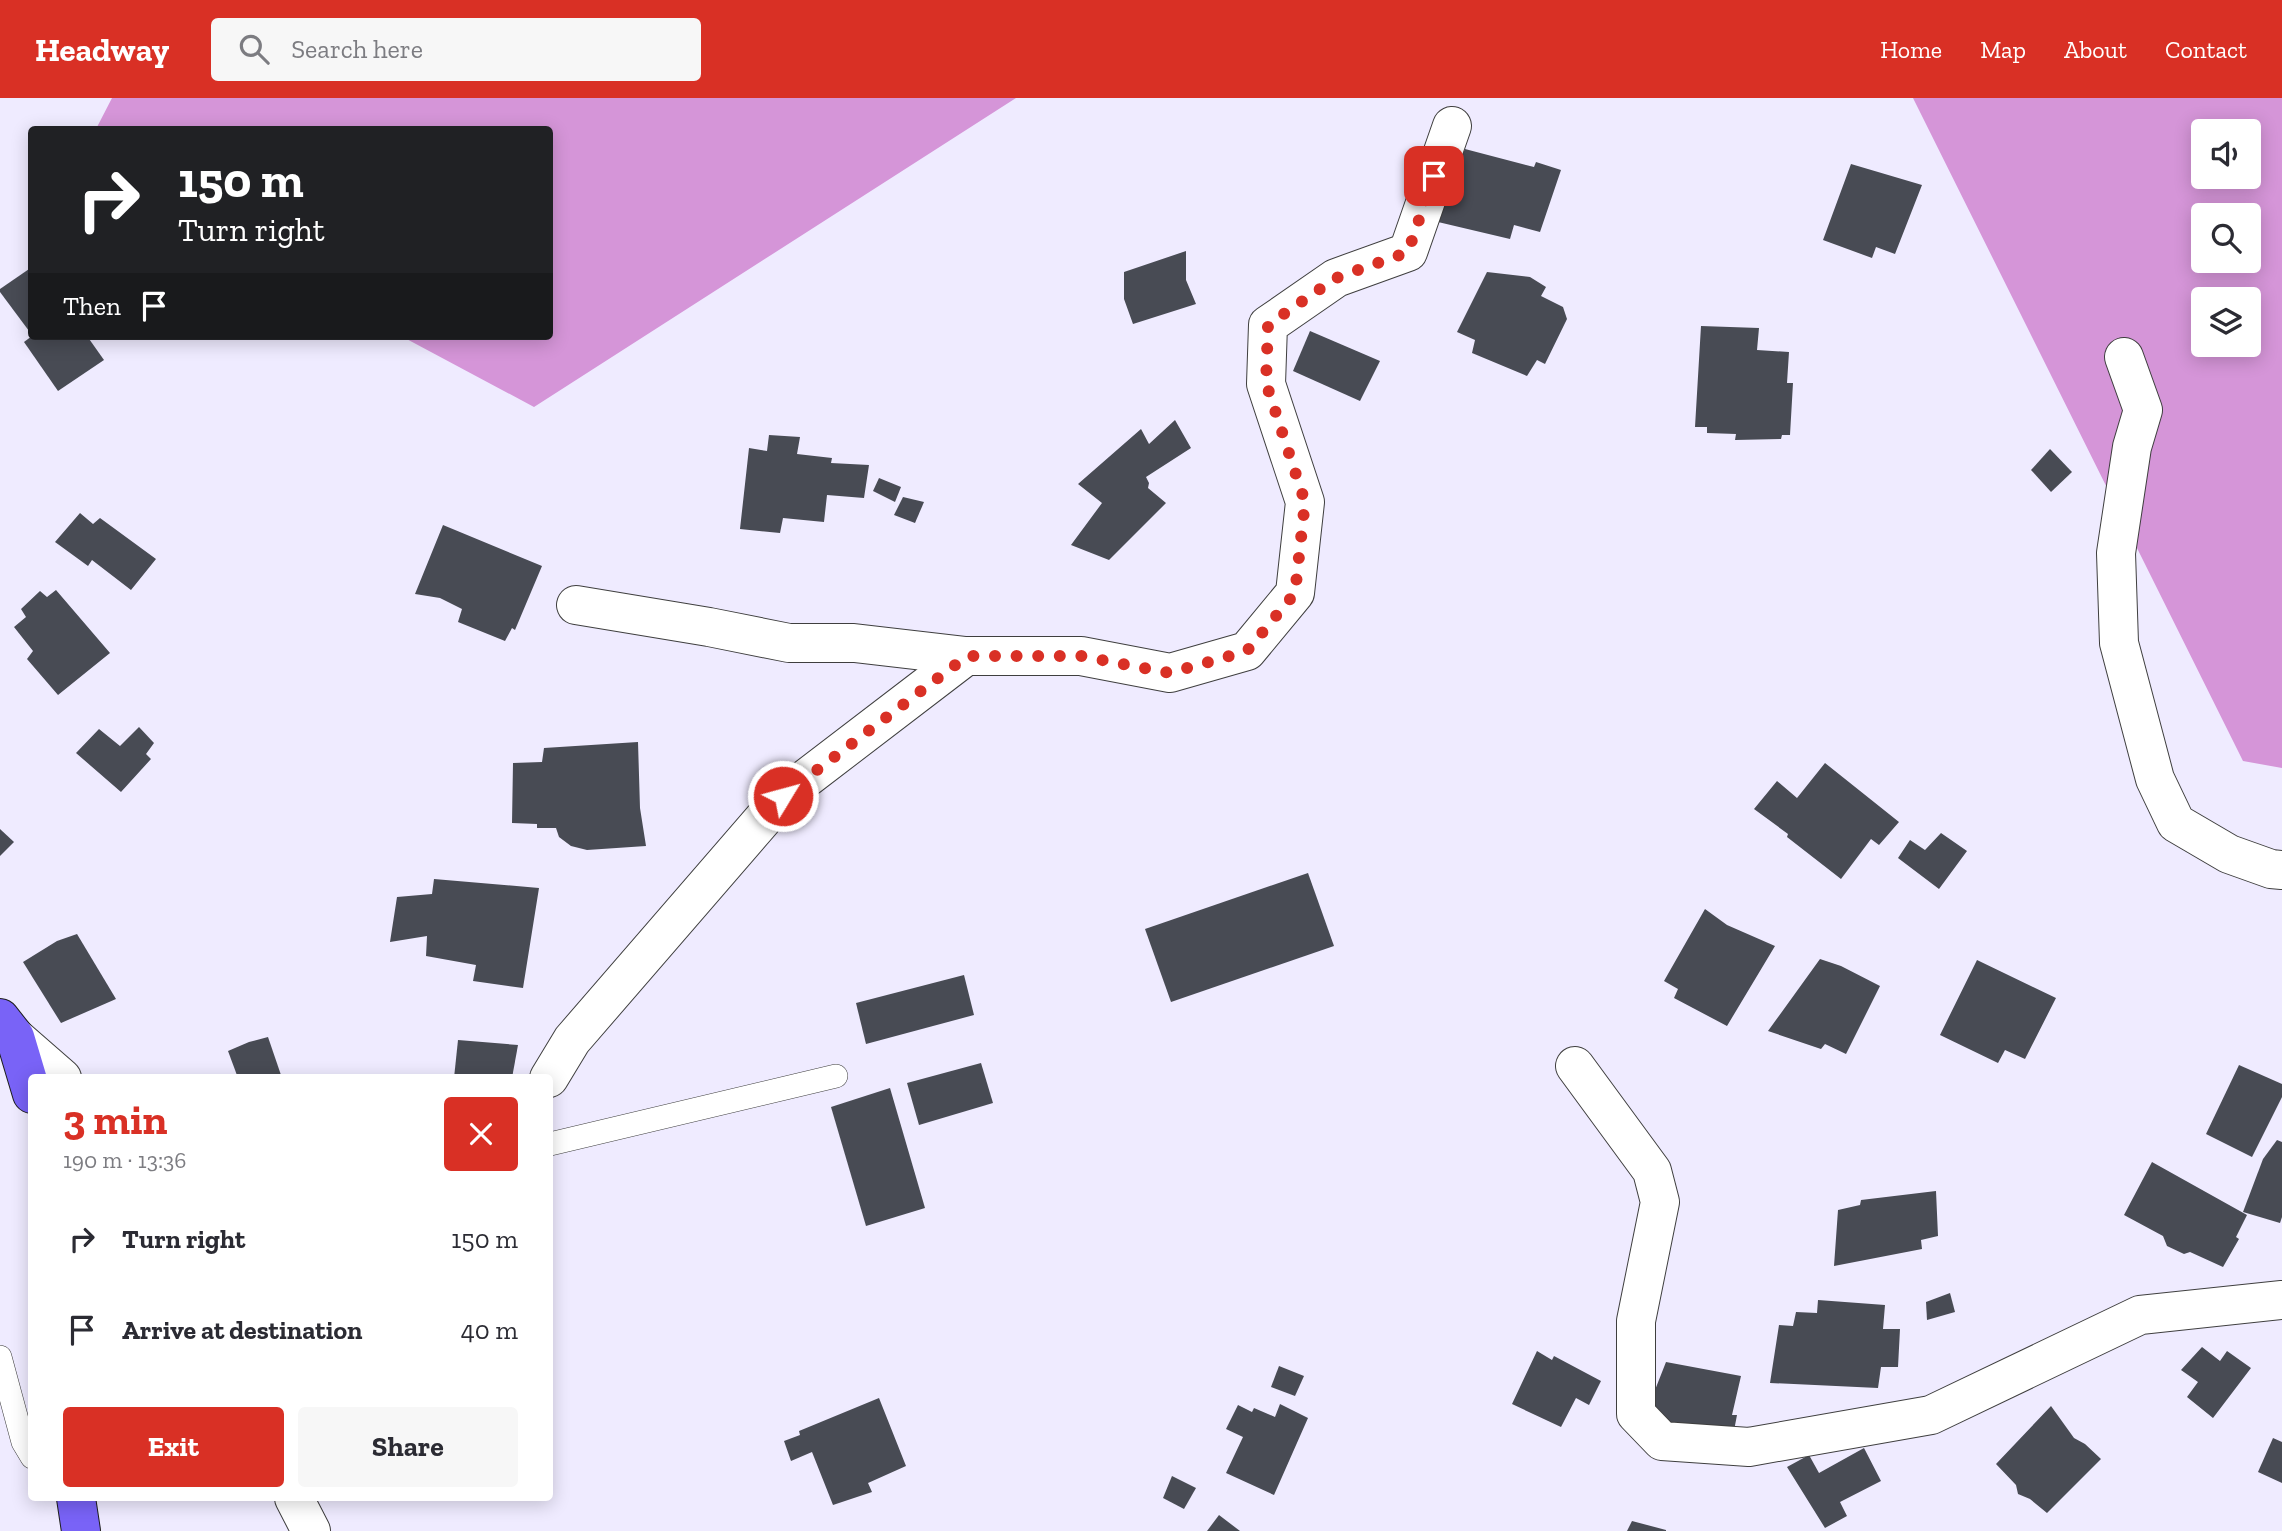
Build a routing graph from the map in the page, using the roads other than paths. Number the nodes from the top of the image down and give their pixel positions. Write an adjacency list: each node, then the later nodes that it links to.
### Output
1 (1452, 125): 4 (street)
2 (2124, 357): 5 (street)
3 (576, 605): 4 (street)
4 (967, 656): 9 (street)
5 (2282, 870)
6 (8, 1028): 8 (street); 11 (main road)
7 (1576, 1066): 13 (street)
8 (58, 1074)
9 (551, 1074)
10 (835, 1076): 12 (lane)
11 (28, 1083)
12 (553, 1143)
13 (2282, 1300)
14 (0, 1357): 15 (lane)
15 (28, 1450)
16 (59, 1501): 18 (lane)
17 (295, 1501): 19 (street)
18 (79, 1519)
19 (312, 1531)

